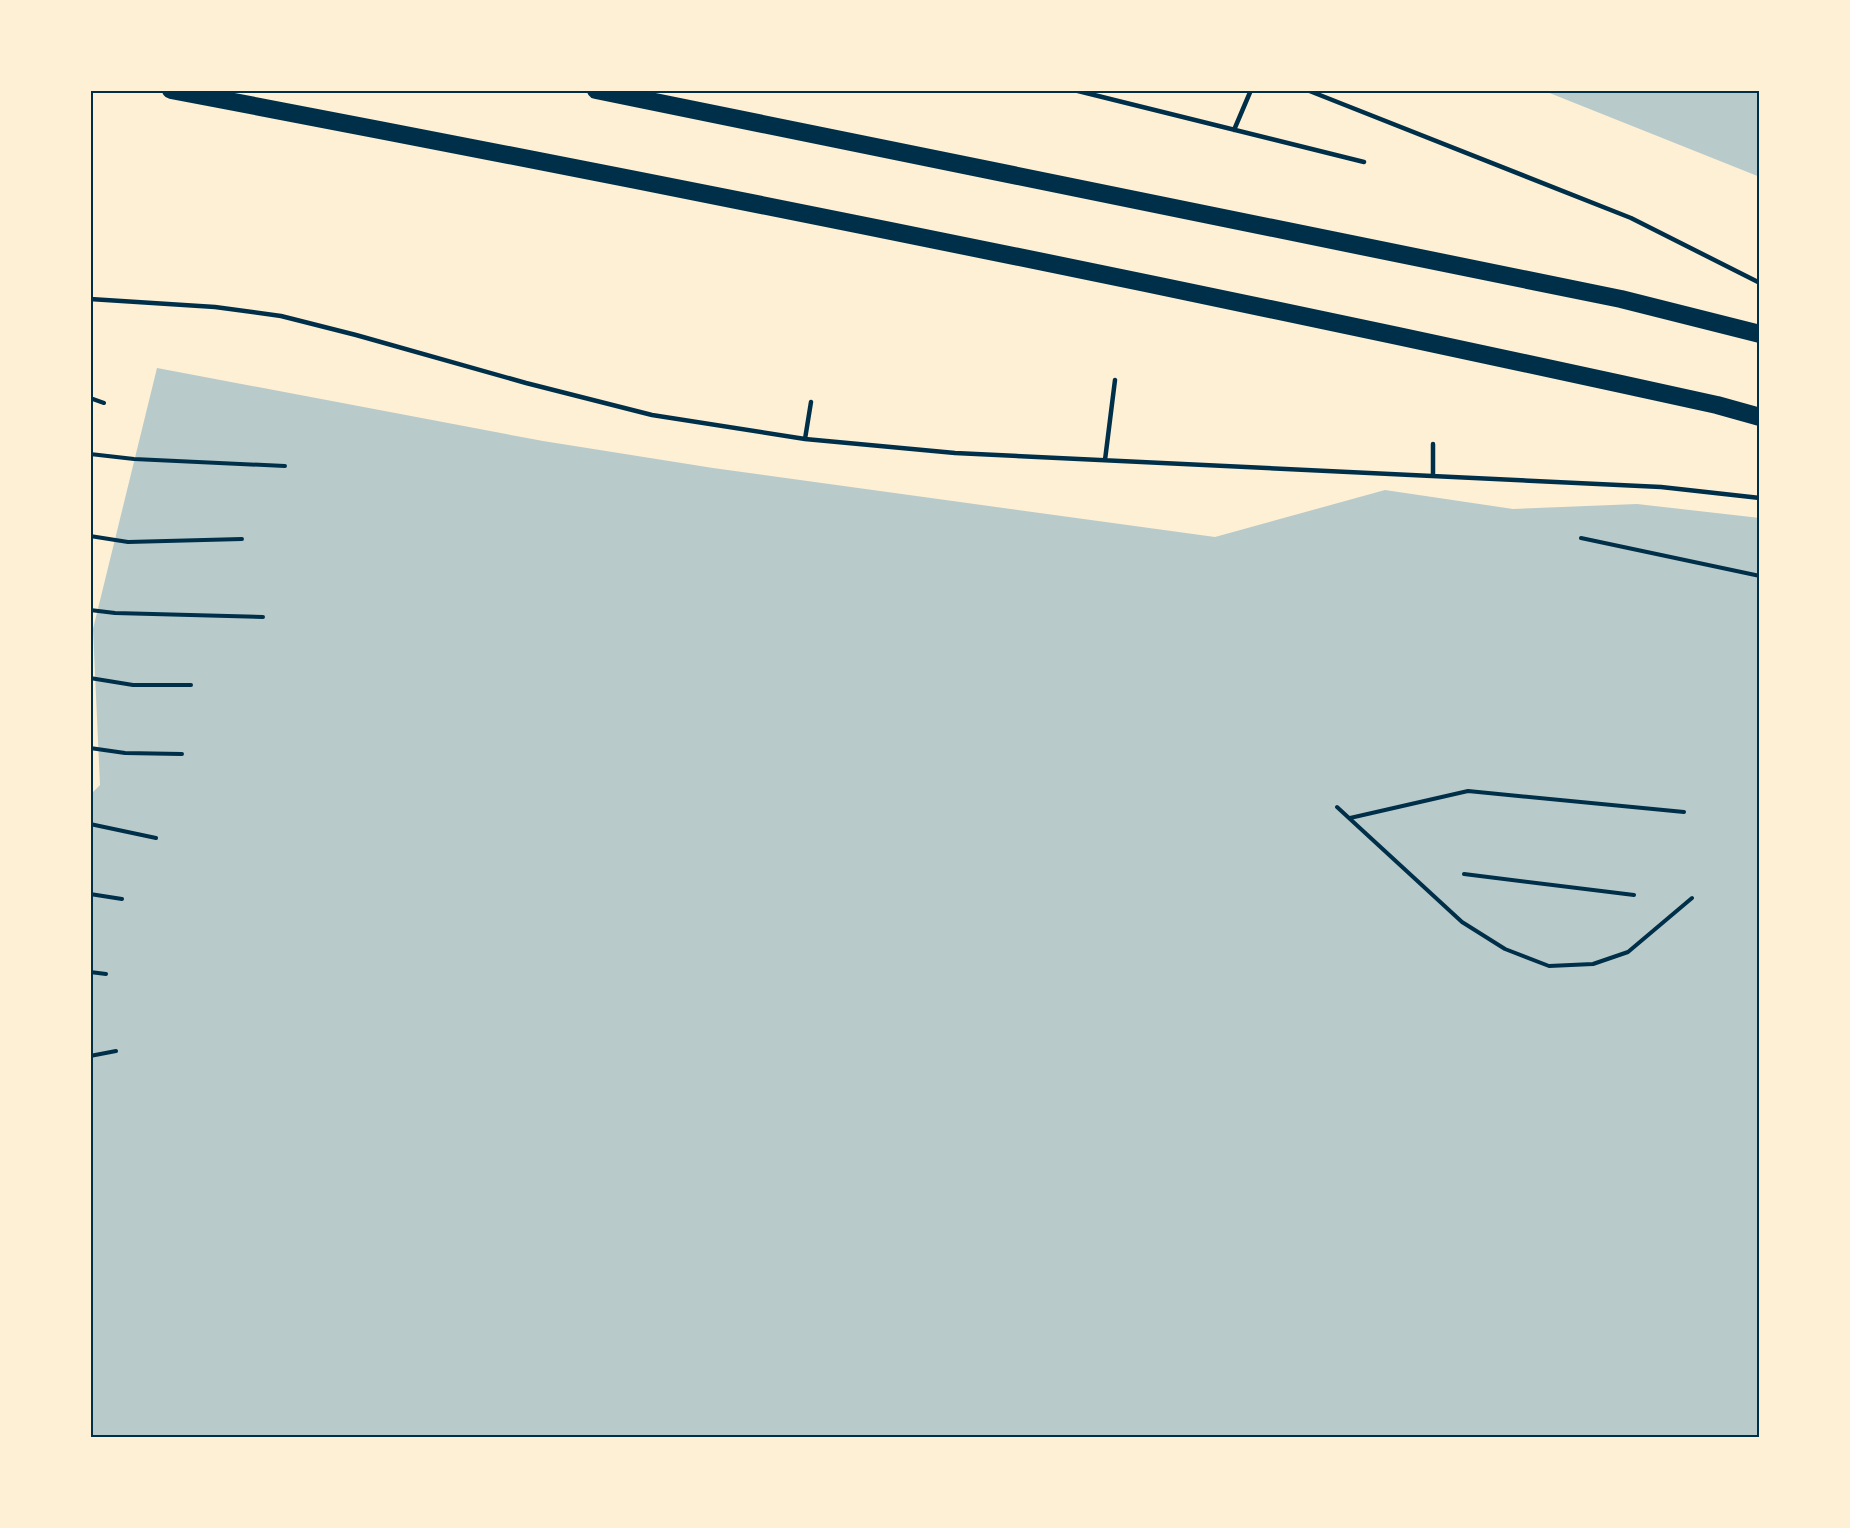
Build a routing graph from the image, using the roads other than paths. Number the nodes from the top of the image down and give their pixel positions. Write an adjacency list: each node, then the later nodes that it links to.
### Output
1 (171, 90): 13 (highway)
2 (596, 90): 10 (highway)
3 (1074, 90): 6 (lane)
4 (1251, 90): 6 (lane)
5 (1306, 90): 8 (lane)
6 (1234, 130): 7 (lane)
7 (1364, 162)
8 (1760, 283)
9 (90, 299): 14 (lane)
10 (1760, 334)
11 (1115, 380): 16 (lane)
12 (811, 402): 14 (lane)
13 (1760, 417)
14 (805, 439): 16 (lane)
15 (1433, 444): 17 (lane)
16 (1105, 460): 17 (lane)
17 (1433, 475): 18 (lane)
18 (1760, 498)

